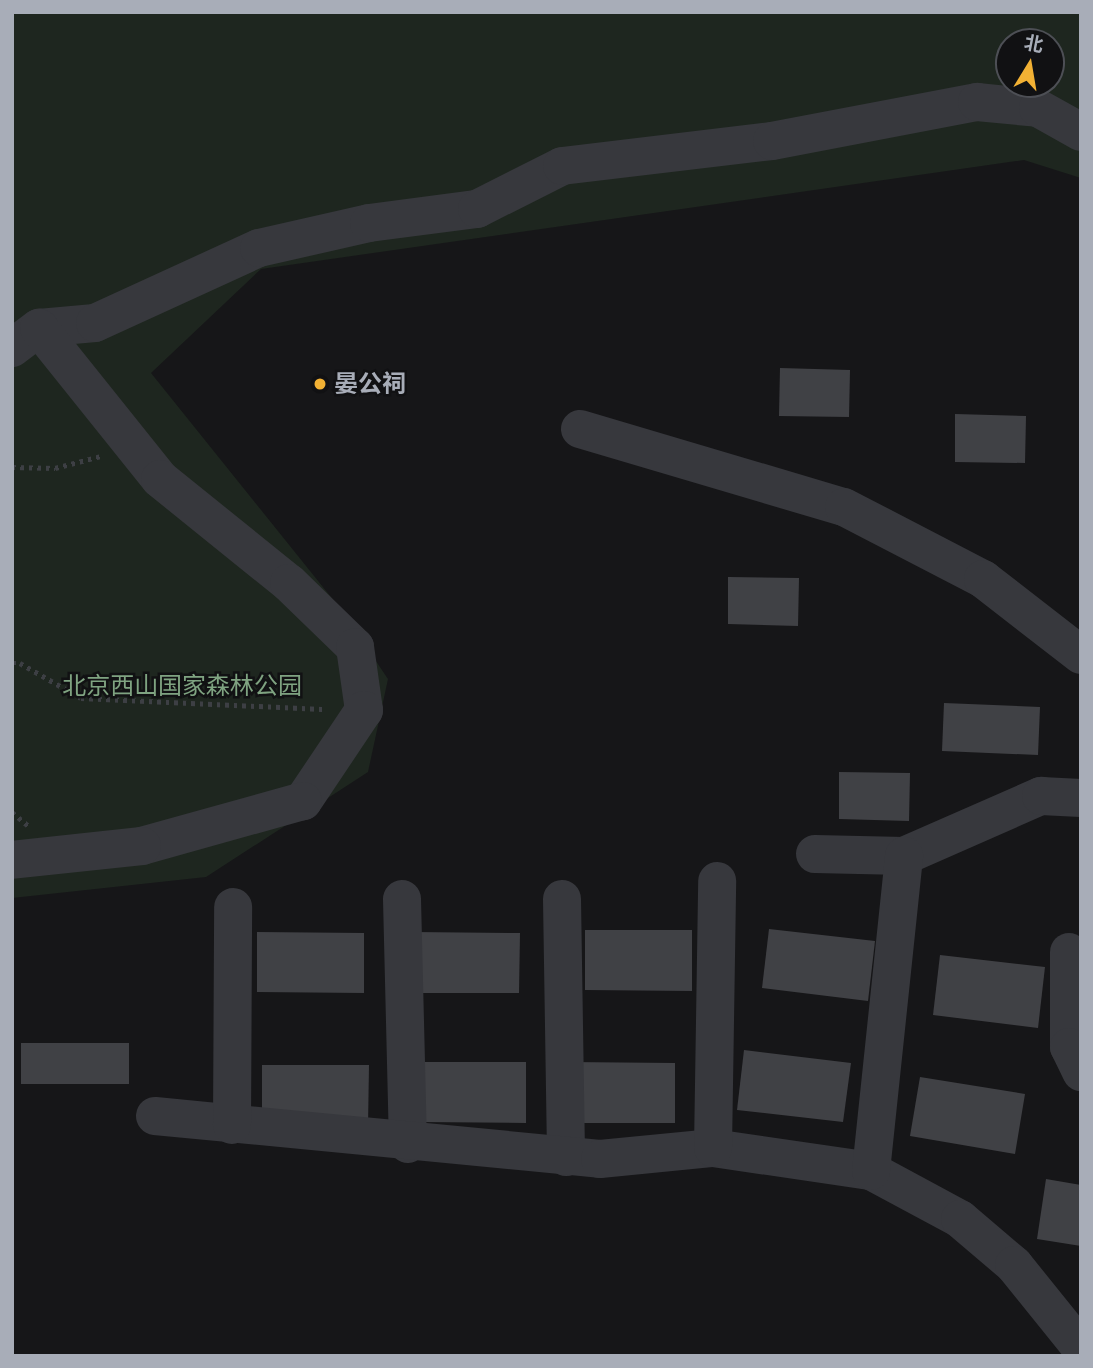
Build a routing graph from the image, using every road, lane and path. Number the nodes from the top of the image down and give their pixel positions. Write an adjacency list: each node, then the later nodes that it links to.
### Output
1 (1081, 131): 2 (street)
2 (26, 338): 4 (street)
3 (580, 429): 6 (street)
4 (134, 447): 5 (path); 8 (street)
5 (12, 467)
6 (1081, 655)
7 (12, 663): 8 (path)
8 (364, 710): 12 (street)
9 (1081, 798): 11 (street)
10 (815, 854): 11 (street)
11 (904, 856): 24 (street)
12 (12, 860)
13 (717, 881): 22 (street)
14 (402, 899): 21 (street)
15 (562, 899): 23 (street)
16 (233, 907): 20 (street)
17 (1069, 952): 18 (street)
18 (1081, 1072)
19 (155, 1116): 20 (street)
20 (232, 1125): 21 (street)
21 (408, 1144): 23 (street)
22 (713, 1148): 23 (street); 24 (street)
23 (566, 1157)
24 (871, 1171): 25 (street)
25 (1081, 1348)

